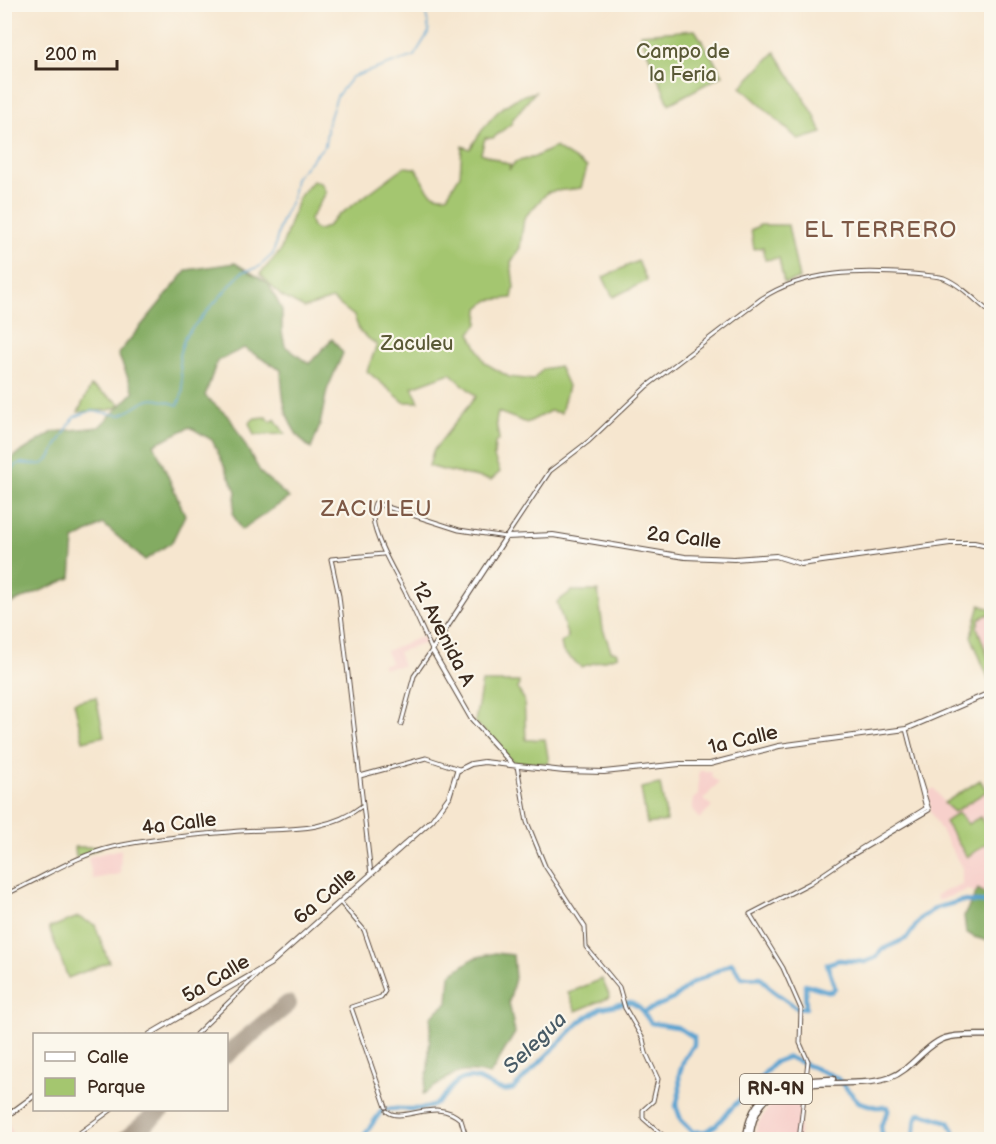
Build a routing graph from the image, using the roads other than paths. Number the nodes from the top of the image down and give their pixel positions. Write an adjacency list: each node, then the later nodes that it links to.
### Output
1 (992, 314): 3 (street)
2 (375, 503): 3 (street, 2a Calle); 5 (street, 12 Avenida A)
3 (506, 537): 4 (main road, 2a Calle); 6 (main road)
4 (992, 546)
5 (383, 554): 6 (street, 12 Avenida A); 12 (street)
6 (432, 650): 8 (street); 10 (main road, 12 Avenida A)
7 (992, 692): 9 (main road, 1a Calle)
8 (401, 724)
9 (906, 729): 10 (main road, 1a Calle); 21 (street)
10 (515, 765): 11 (main road, 1a Calle); 27 (street)
11 (459, 769): 12 (street); 14 (main road, 6a Calle)
12 (360, 776): 13 (street)
13 (362, 806): 14 (street); 15 (street, 4a Calle)
14 (371, 876): 16 (main road, 6a Calle)
15 (4, 895)
16 (340, 902): 17 (main road, 6a Calle); 26 (street)
17 (265, 966): 18 (main road, 5a Calle); 19 (street, 6a Calle)
18 (153, 1033)
19 (198, 1033)
20 (992, 1035): 21 (main road, RN-9N)
21 (804, 1082): 28 (main road, RN-9N); 29 (street)
22 (33, 1096): 24 (main road)
23 (110, 1111): 25 (street)
24 (4, 1118)
25 (70, 1140)
26 (467, 1140)
27 (668, 1140)
28 (748, 1140)
29 (799, 1140)

